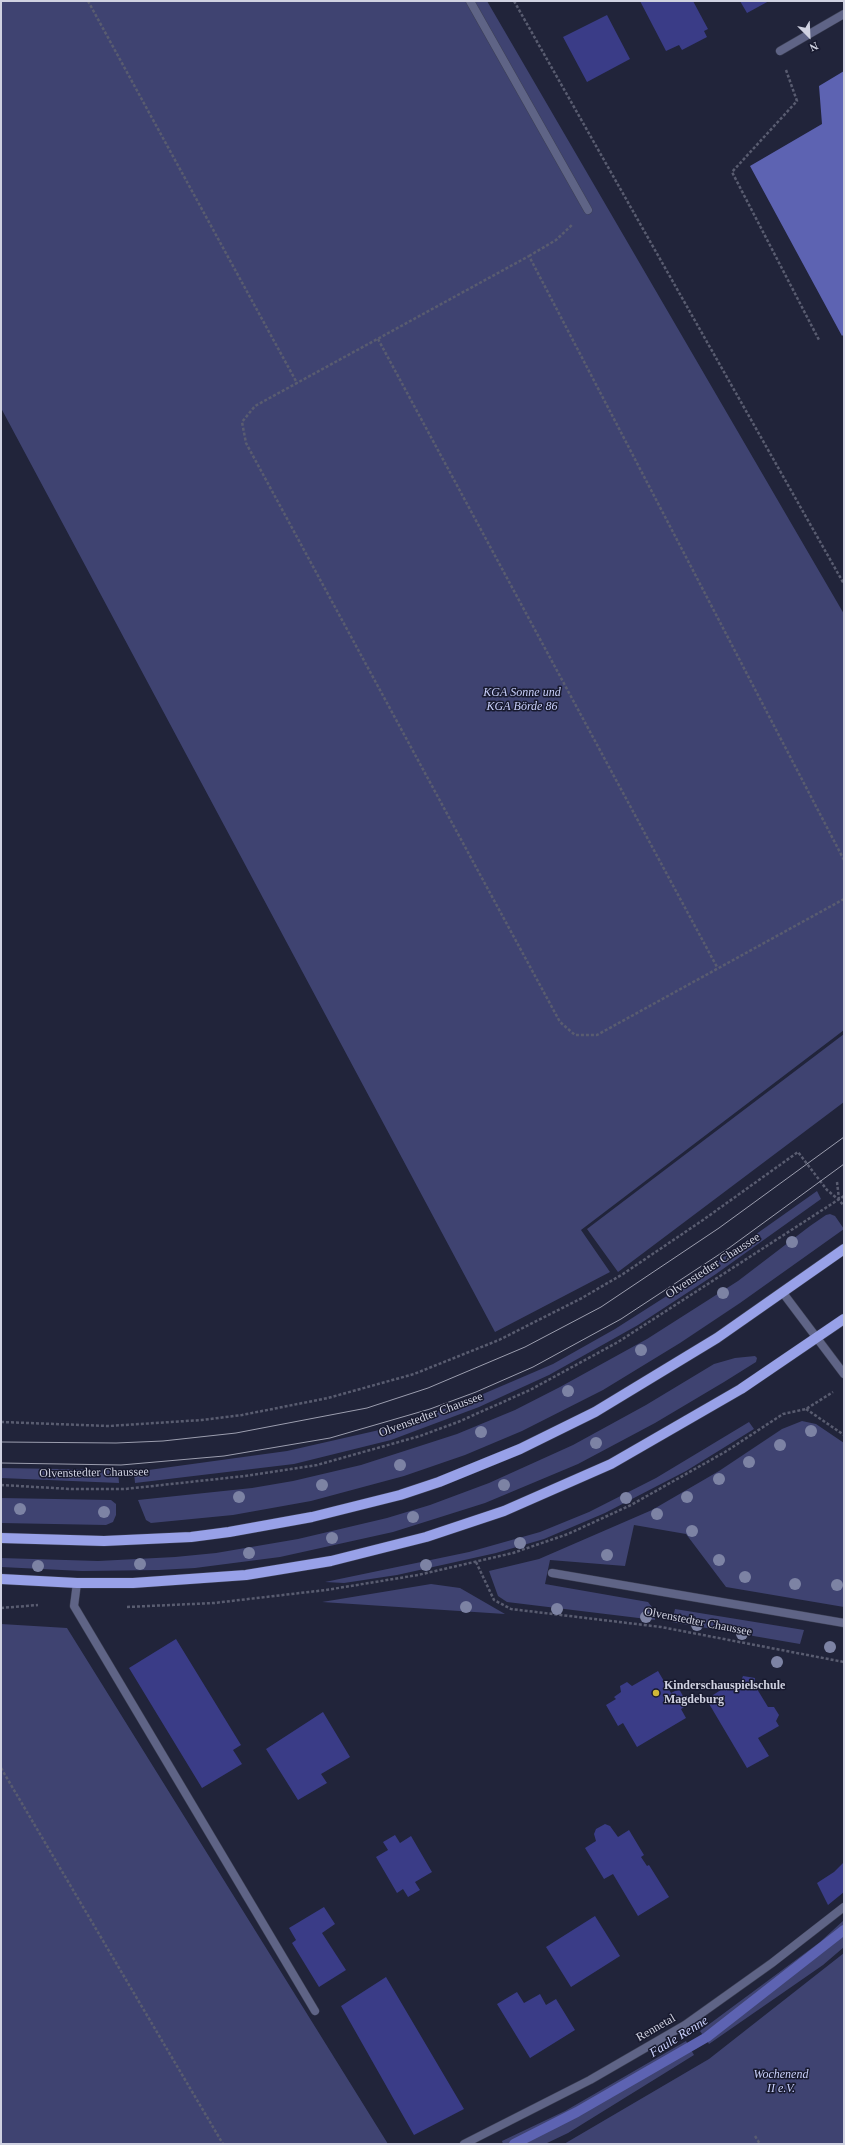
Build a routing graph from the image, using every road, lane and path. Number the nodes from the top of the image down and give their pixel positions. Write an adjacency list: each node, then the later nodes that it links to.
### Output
1 (88, 1): 10 (path)
2 (470, 1): 6 (street)
3 (514, 1): 11 (path)
4 (844, 14): 5 (street)
5 (780, 51): 9 (path)
6 (588, 210): 7 (path)
7 (529, 256): 8 (path); 12 (path)
8 (378, 339): 10 (path); 14 (path)
9 (818, 340)
10 (297, 383): 14 (path)
11 (844, 584)
12 (844, 860)
13 (844, 899): 14 (path)
14 (717, 968)
15 (837, 1182): 17 (path)
16 (844, 1196): 17 (path, Olvenstedter Chaussee)
17 (839, 1200): 18 (path); 26 (path); 28 (path, Olvenstedter Chaussee)
18 (844, 1206)
19 (844, 1249): 20 (main road)
20 (783, 1293): 22 (street); 29 (main road)
21 (844, 1319): 22 (main road)
22 (816, 1338): 23 (street); 33 (main road)
23 (844, 1374)
24 (838, 1389): 25 (path)
25 (806, 1409): 27 (path); 30 (path)
26 (1, 1422)
27 (844, 1435)
28 (1, 1485)
29 (1, 1538)
30 (476, 1562): 34 (path); 38 (path, Olvenstedter Chaussee)
31 (552, 1573): 37 (street, Olvenstedter Chaussee)
32 (1, 1579): 33 (main road)
33 (77, 1583): 41 (street)
34 (294, 1594)
35 (37, 1605): 36 (path)
36 (1, 1608)
37 (844, 1623)
38 (844, 1662)
39 (1, 1768): 43 (path)
40 (844, 1906): 44 (street, Rennetal)
41 (315, 2011)
42 (755, 2136): 45 (path)
43 (223, 2144)
44 (464, 2144)
45 (760, 2144)

